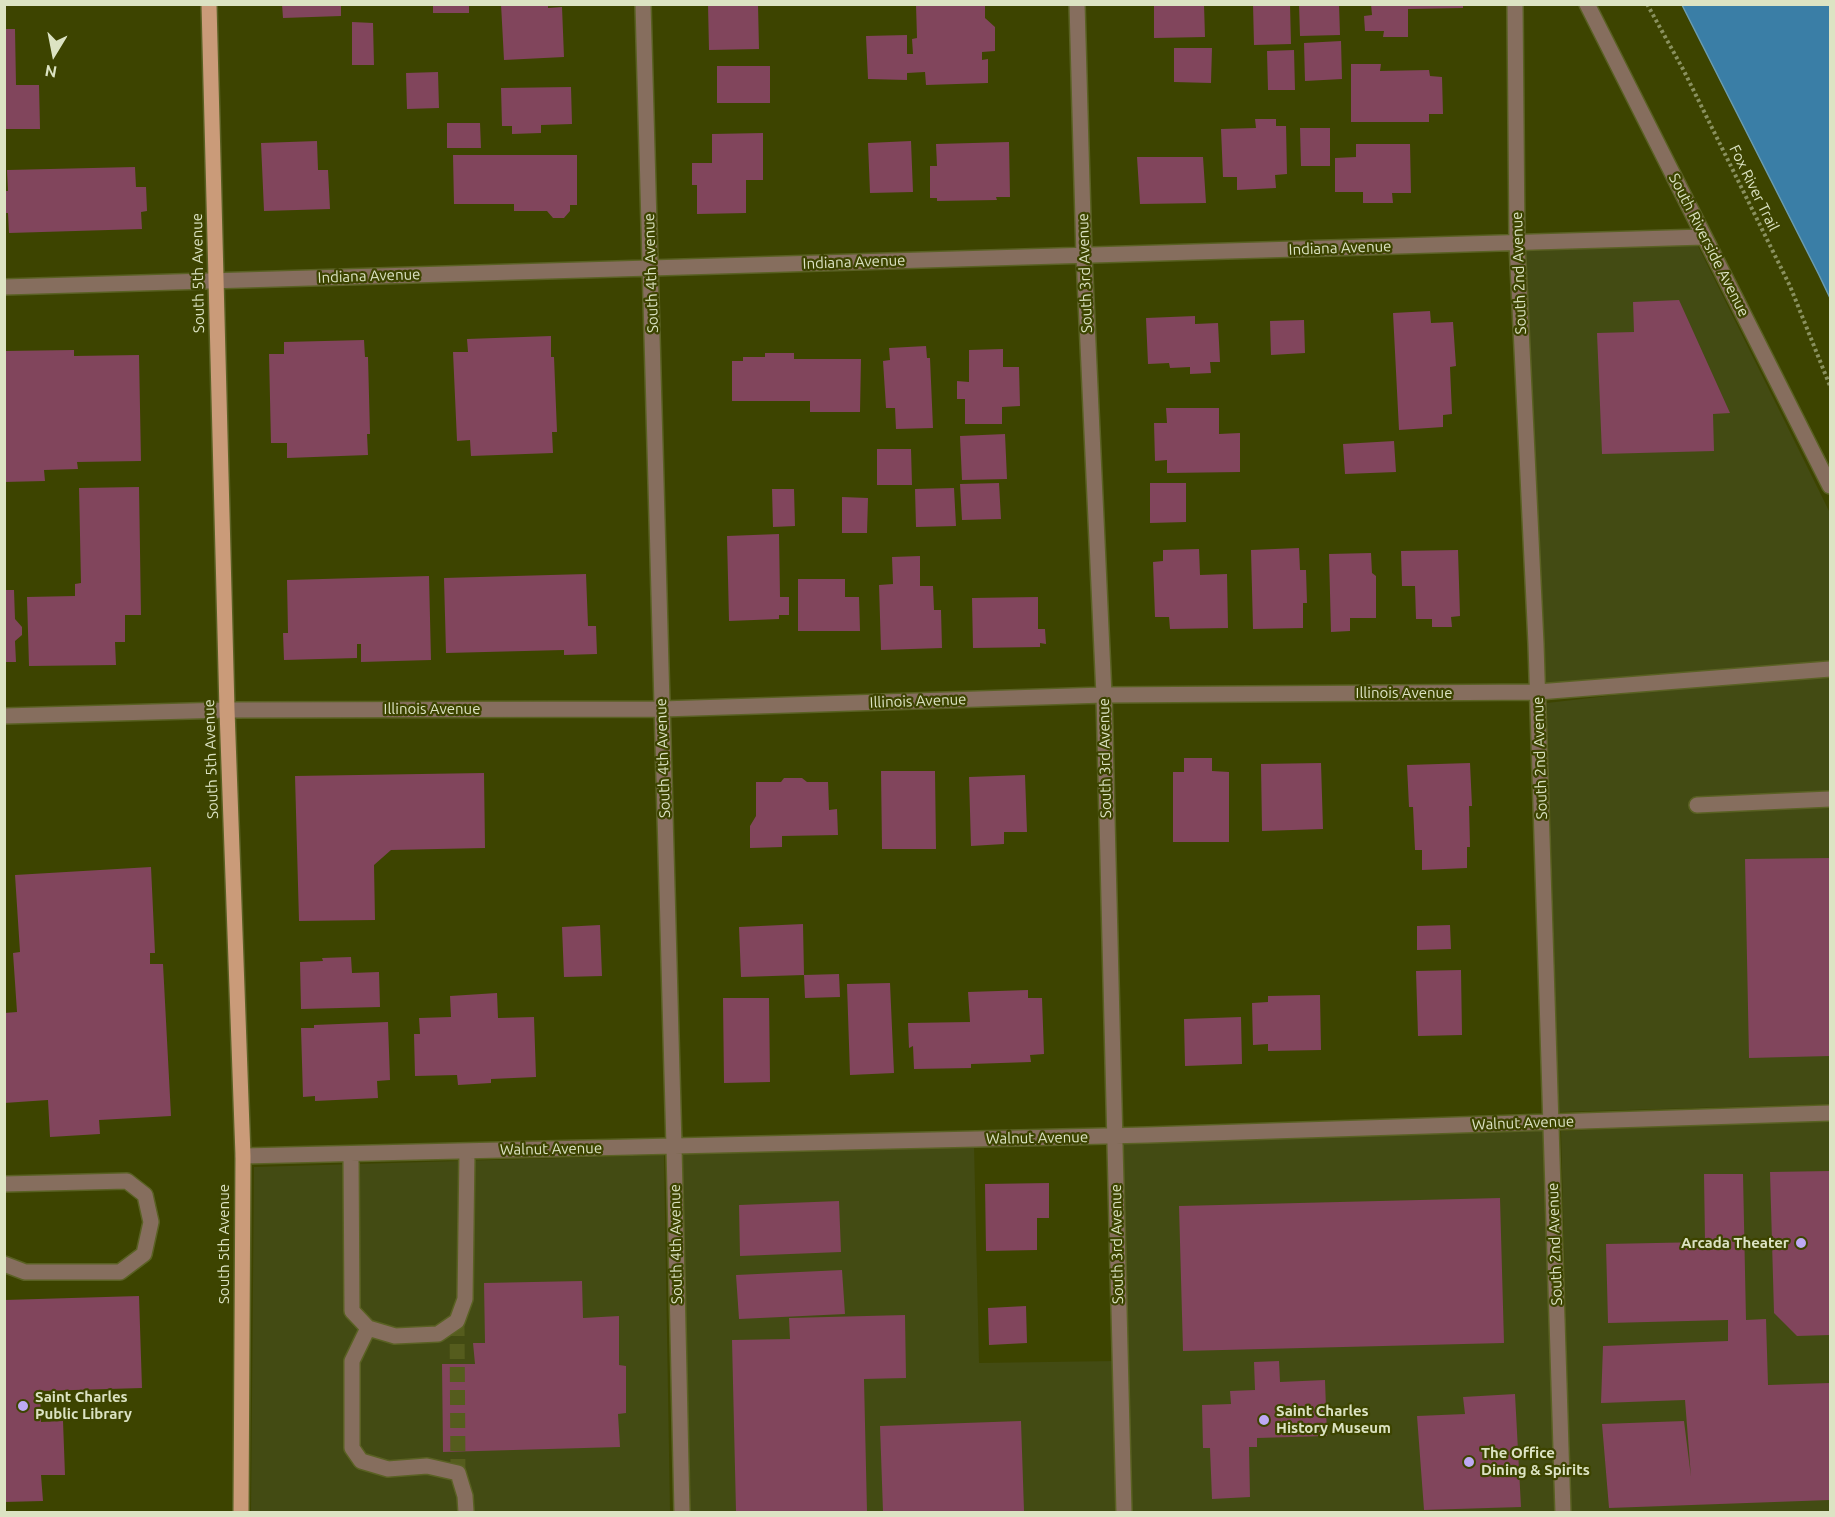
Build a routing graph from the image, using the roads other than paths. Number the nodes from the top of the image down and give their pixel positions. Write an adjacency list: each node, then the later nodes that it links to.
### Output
1 (209, 4): 10 (main road, South 5th Avenue)
2 (643, 4): 9 (street, South 4th Avenue)
3 (1077, 4): 8 (street, South 3rd Avenue)
4 (1515, 4): 7 (street, South 2nd Avenue)
5 (1587, 4): 6 (street, South Riverside Avenue)
6 (1704, 237): 7 (street, Indiana Avenue); 12 (street, South Riverside Avenue)
7 (1517, 243): 8 (street, Indiana Avenue); 14 (street, South 2nd Avenue)
8 (1084, 256): 9 (street, Indiana Avenue); 15 (street, South 3rd Avenue)
9 (651, 268): 10 (street, Indiana Avenue); 16 (street, South 4th Avenue)
10 (216, 281): 11 (street, Indiana Avenue); 17 (main road, South 5th Avenue)
11 (4, 287)
12 (1830, 486)
13 (1830, 669): 14 (street, Illinois Avenue)
14 (1538, 692): 15 (street, Illinois Avenue); 22 (street, South 2nd Avenue)
15 (1104, 695): 16 (street, Illinois Avenue); 23 (street, South 3rd Avenue)
16 (662, 709): 17 (street, Illinois Avenue); 24 (street, South 4th Avenue)
17 (227, 710): 18 (street, Illinois Avenue); 27 (main road, South 5th Avenue)
18 (4, 716)
19 (1830, 799): 20 (street)
20 (1697, 805)
21 (1830, 1113): 22 (street, Walnut Avenue)
22 (1552, 1123): 23 (street, Walnut Avenue); 35 (street, South 2nd Avenue)
23 (1114, 1136): 24 (street, Walnut Avenue); 34 (street, South 3rd Avenue)
24 (675, 1146): 25 (street, Walnut Avenue); 33 (street, South 4th Avenue)
25 (467, 1151): 26 (street, Walnut Avenue); 30 (street)
26 (351, 1154): 27 (street, Walnut Avenue); 30 (street)
27 (243, 1156): 31 (main road, South 5th Avenue)
28 (4, 1184): 29 (street)
29 (4, 1264)
30 (368, 1328): 32 (street)
31 (241, 1512)
32 (466, 1512)
33 (682, 1512)
34 (1124, 1512)
35 (1563, 1512)

